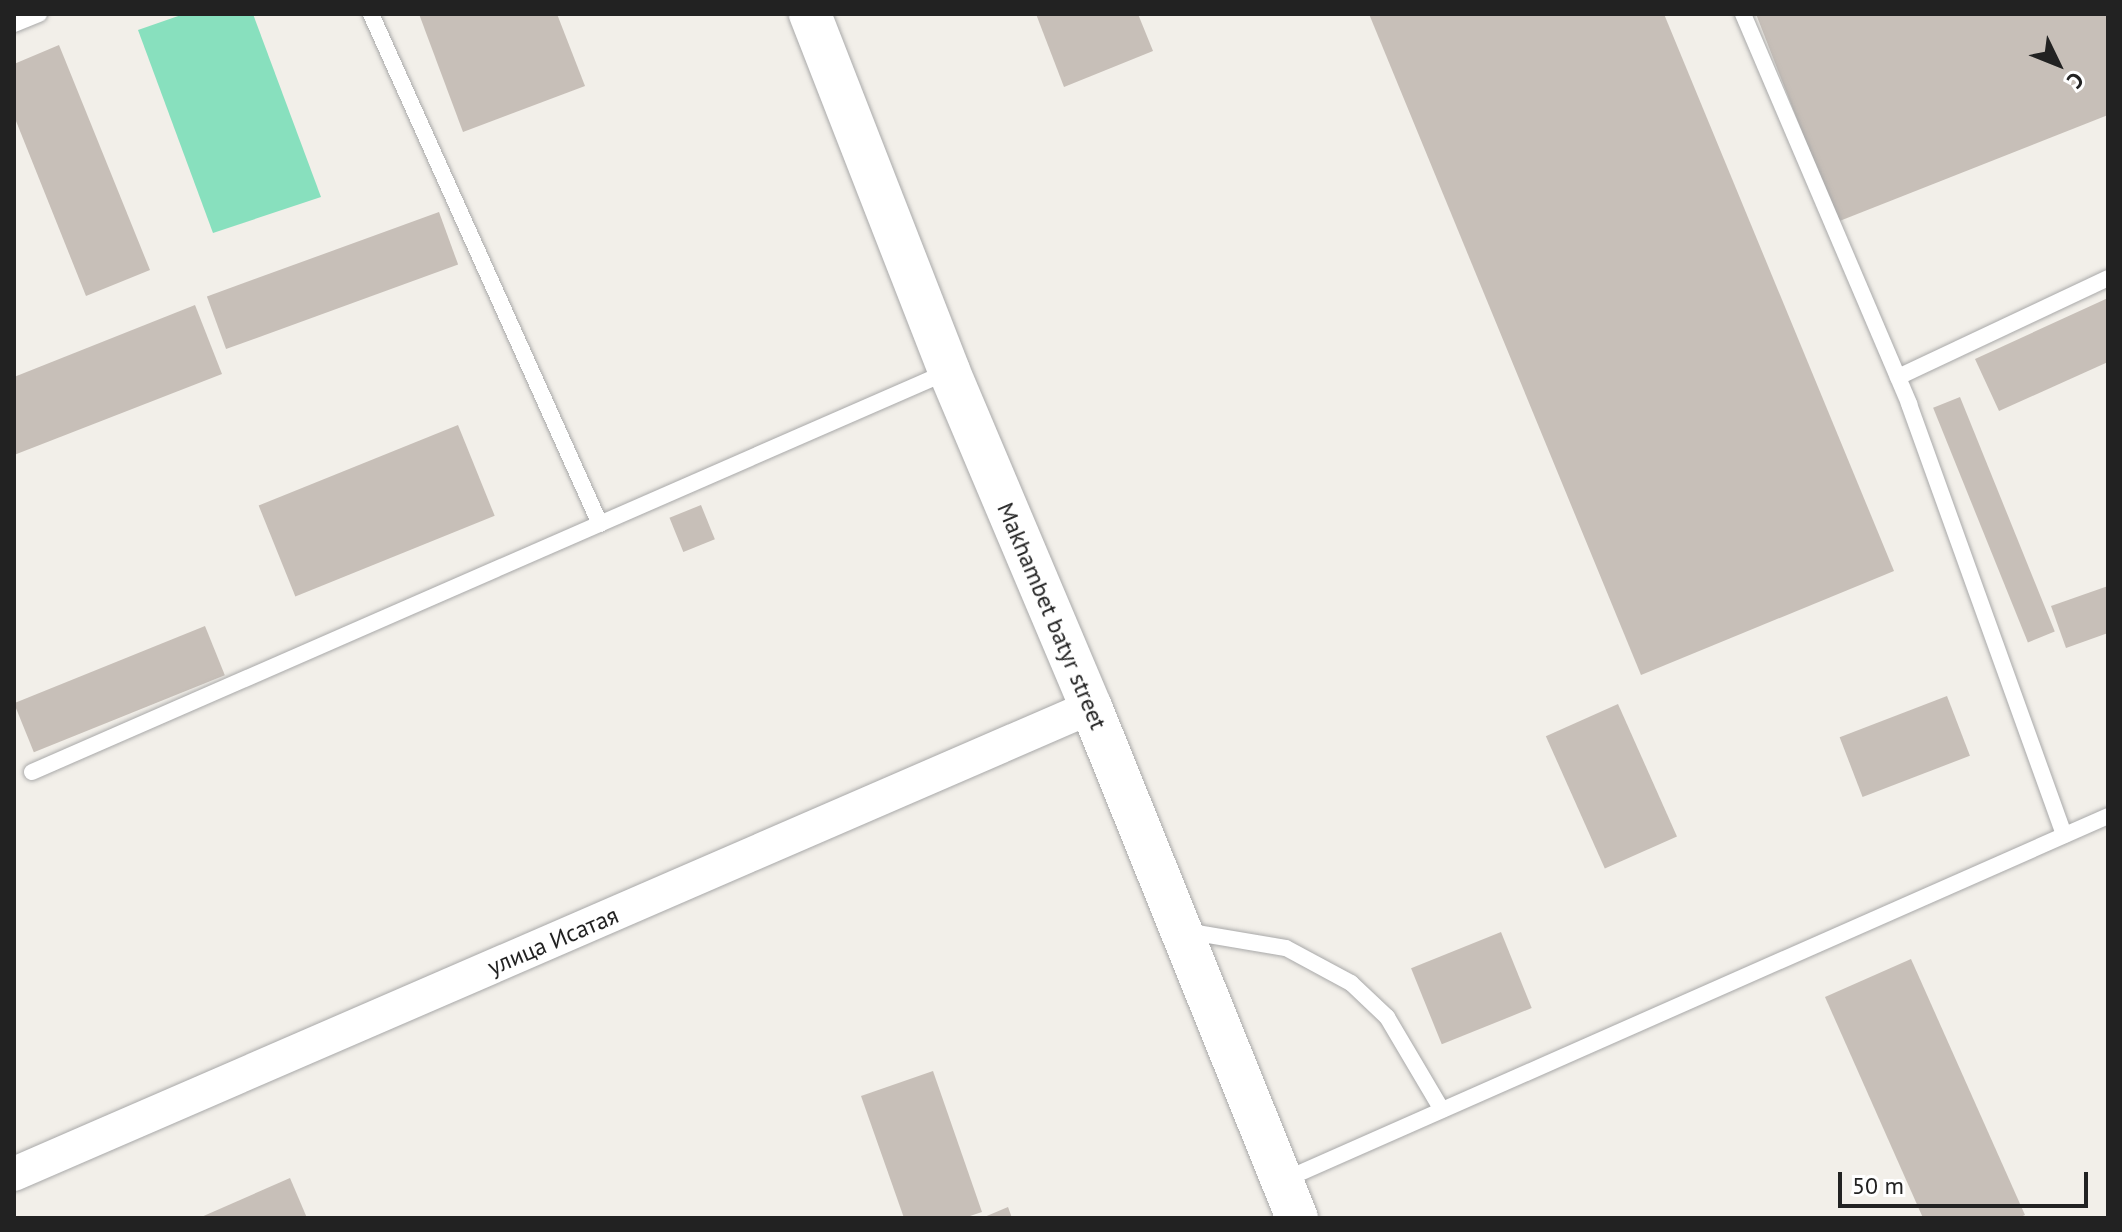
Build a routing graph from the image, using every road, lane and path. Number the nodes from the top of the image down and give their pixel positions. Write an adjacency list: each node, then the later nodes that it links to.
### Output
1 (39, 14): 5 (lane)
2 (371, 14): 9 (lane)
3 (810, 14): 7 (street, Makhambet batyr street)
4 (1743, 14): 8 (lane)
5 (14, 24)
6 (2108, 278): 8 (lane)
7 (949, 371): 9 (lane); 10 (street, Makhambet batyr street)
8 (1898, 377): 13 (lane)
9 (600, 524): 11 (lane)
10 (1091, 707): 14 (street, Makhambet batyr street); 16 (street, улица Исатая)
11 (32, 772)
12 (2108, 816): 13 (lane)
13 (2064, 835): 15 (lane)
14 (1181, 930): 15 (lane); 17 (street, Makhambet batyr street)
15 (1442, 1110): 17 (lane)
16 (14, 1174)
17 (1290, 1200)

